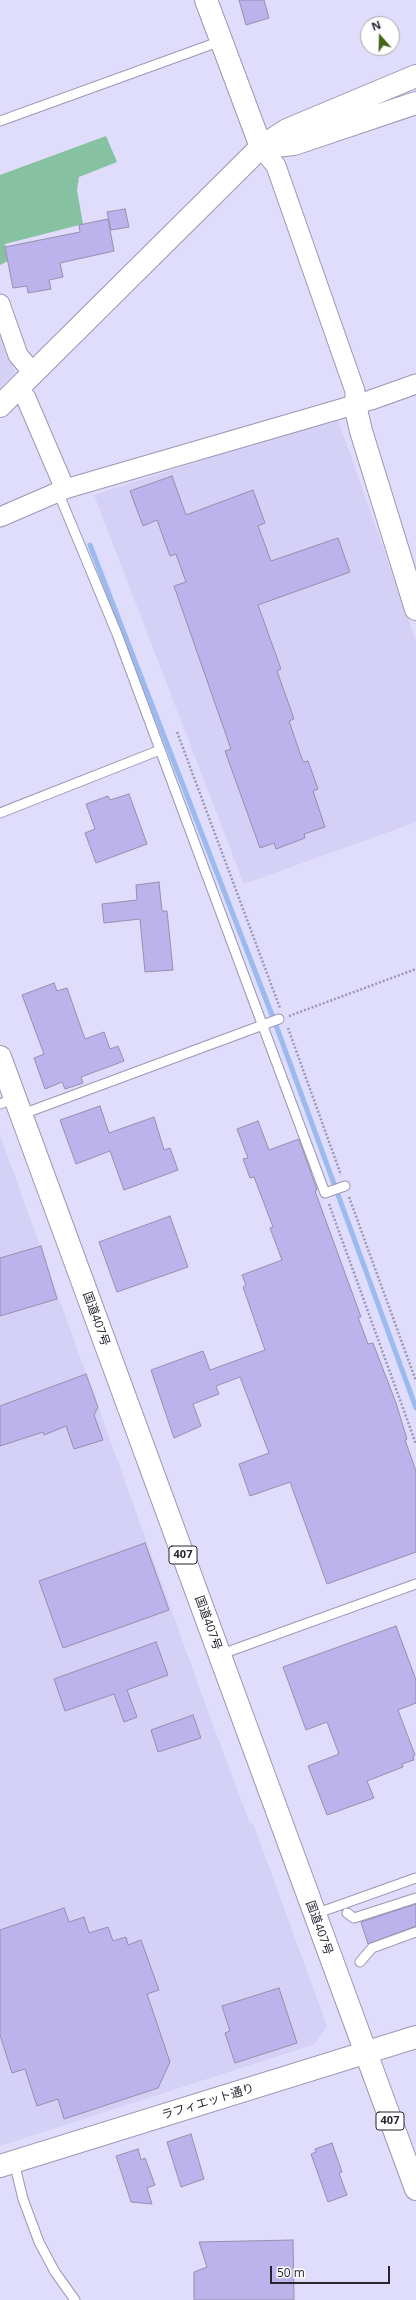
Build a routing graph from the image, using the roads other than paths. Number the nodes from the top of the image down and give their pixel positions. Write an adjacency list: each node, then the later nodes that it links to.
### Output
1 (206, 0): 2 (main road)
2 (221, 41): 5 (lane); 7 (main road)
3 (416, 76): 6 (main road)
4 (416, 102): 6 (main road)
5 (0, 121)
6 (331, 122): 7 (main road)
7 (261, 148): 9 (main road); 12 (street)
8 (0, 304): 9 (street)
9 (33, 373): 11 (main road)
10 (416, 384): 12 (street)
11 (18, 388): 13 (main road); 14 (street)
12 (355, 405): 14 (street); 16 (main road)
13 (0, 406)
14 (61, 490): 15 (street); 17 (lane)
15 (0, 517)
16 (416, 609)
17 (160, 750): 18 (lane); 20 (lane)
18 (0, 813)
19 (281, 1018): 20 (lane)
20 (265, 1024): 22 (lane); 23 (lane)
21 (0, 1057): 22 (main road, 国道407号 / 407)
22 (12, 1106): 25 (main road, 国道407号 / 407)
23 (343, 1186)
24 (416, 1584): 25 (lane)
25 (220, 1655): 29 (main road, 国道407号 / 407)
26 (416, 1878): 29 (lane)
27 (416, 1898): 28 (lane)
28 (347, 1913)
29 (314, 1914): 33 (main road, 国道407号 / 407)
30 (416, 1932): 31 (lane)
31 (360, 1962)
32 (416, 2037): 33 (main road, ラフィエット通り)
33 (365, 2053): 34 (main road, ラフィエット通り); 35 (main road, 国道407号 / 407)
34 (7, 2164): 36 (lane)
35 (415, 2182)
36 (75, 2300)

